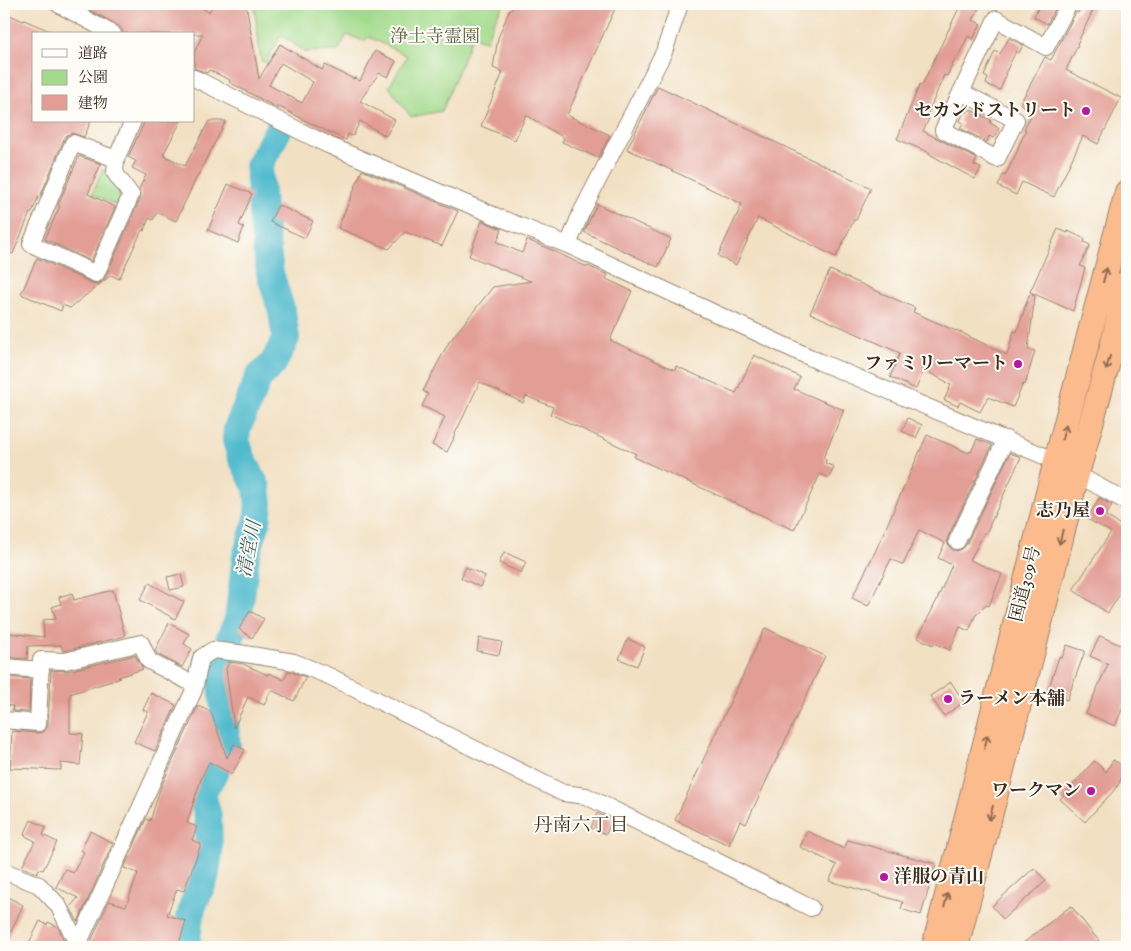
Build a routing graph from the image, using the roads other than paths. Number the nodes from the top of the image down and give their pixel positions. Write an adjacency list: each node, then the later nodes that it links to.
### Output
1 (58, 4): 4 (street)
2 (680, 4): 10 (street)
3 (1069, 4): 6 (street)
4 (108, 32)
5 (195, 78): 10 (street)
6 (961, 92): 6 (street)
7 (133, 122): 8 (street)
8 (116, 159): 8 (street)
9 (1127, 192): 13 (highway, 国道309号, one-way to 9)
10 (568, 245): 12 (street)
11 (1127, 282): 14 (highway, 国道309号, one-way to 14)
12 (1006, 440): 13 (street); 16 (street)
13 (1056, 461): 14 (street); 24 (highway, 国道309号, one-way to 13)
14 (1076, 474): 15 (street); 25 (highway, 国道309号, one-way to 25)
15 (1127, 502)
16 (957, 541)
17 (4, 667): 18 (street)
18 (41, 670): 19 (street); 20 (street)
19 (196, 685): 22 (street); 23 (street)
20 (4, 725)
21 (4, 871): 23 (street)
22 (810, 908)
23 (78, 946)
24 (934, 947)
25 (956, 947)

